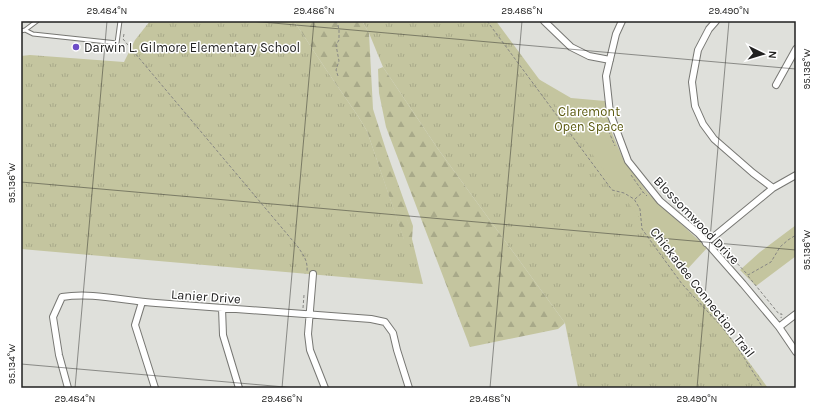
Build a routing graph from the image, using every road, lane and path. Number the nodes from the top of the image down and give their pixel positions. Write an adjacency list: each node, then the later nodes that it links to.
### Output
1 (37, 21): 8 (lane)
2 (120, 21): 8 (lane)
3 (335, 21): 13 (path)
4 (487, 21): 18 (path)
5 (544, 21): 12 (street)
6 (622, 21): 12 (street, Blossomwood Drive)
7 (716, 21): 16 (street)
8 (26, 30): 9 (lane)
9 (21, 31)
10 (124, 33): 22 (path)
11 (796, 50): 14 (street)
12 (610, 60): 21 (street, Blossomwood Drive)
13 (338, 76)
14 (776, 86)
15 (796, 175): 16 (street)
16 (773, 188): 20 (street)
17 (643, 192): 18 (path)
18 (634, 199): 38 (path, Chickadee Connection Trail)
19 (796, 235): 24 (path)
20 (712, 238): 21 (street); 24 (path)
21 (706, 243): 31 (street, Blossomwood Drive)
22 (307, 272)
23 (313, 274): 28 (street)
24 (748, 276): 30 (path)
25 (305, 293): 28 (path)
26 (142, 302): 27 (street, Lanier Drive); 33 (street, Lanier Drive); 34 (street)
27 (222, 308): 28 (street, Lanier Drive); 35 (street)
28 (306, 314): 36 (street); 37 (street, Lanier Drive)
29 (796, 314): 30 (street)
30 (784, 323): 31 (street)
31 (779, 327): 32 (street, Blossomwood Drive)
32 (796, 352)
33 (68, 388)
34 (155, 388)
35 (239, 388)
36 (325, 388)
37 (409, 388)
38 (763, 388)

